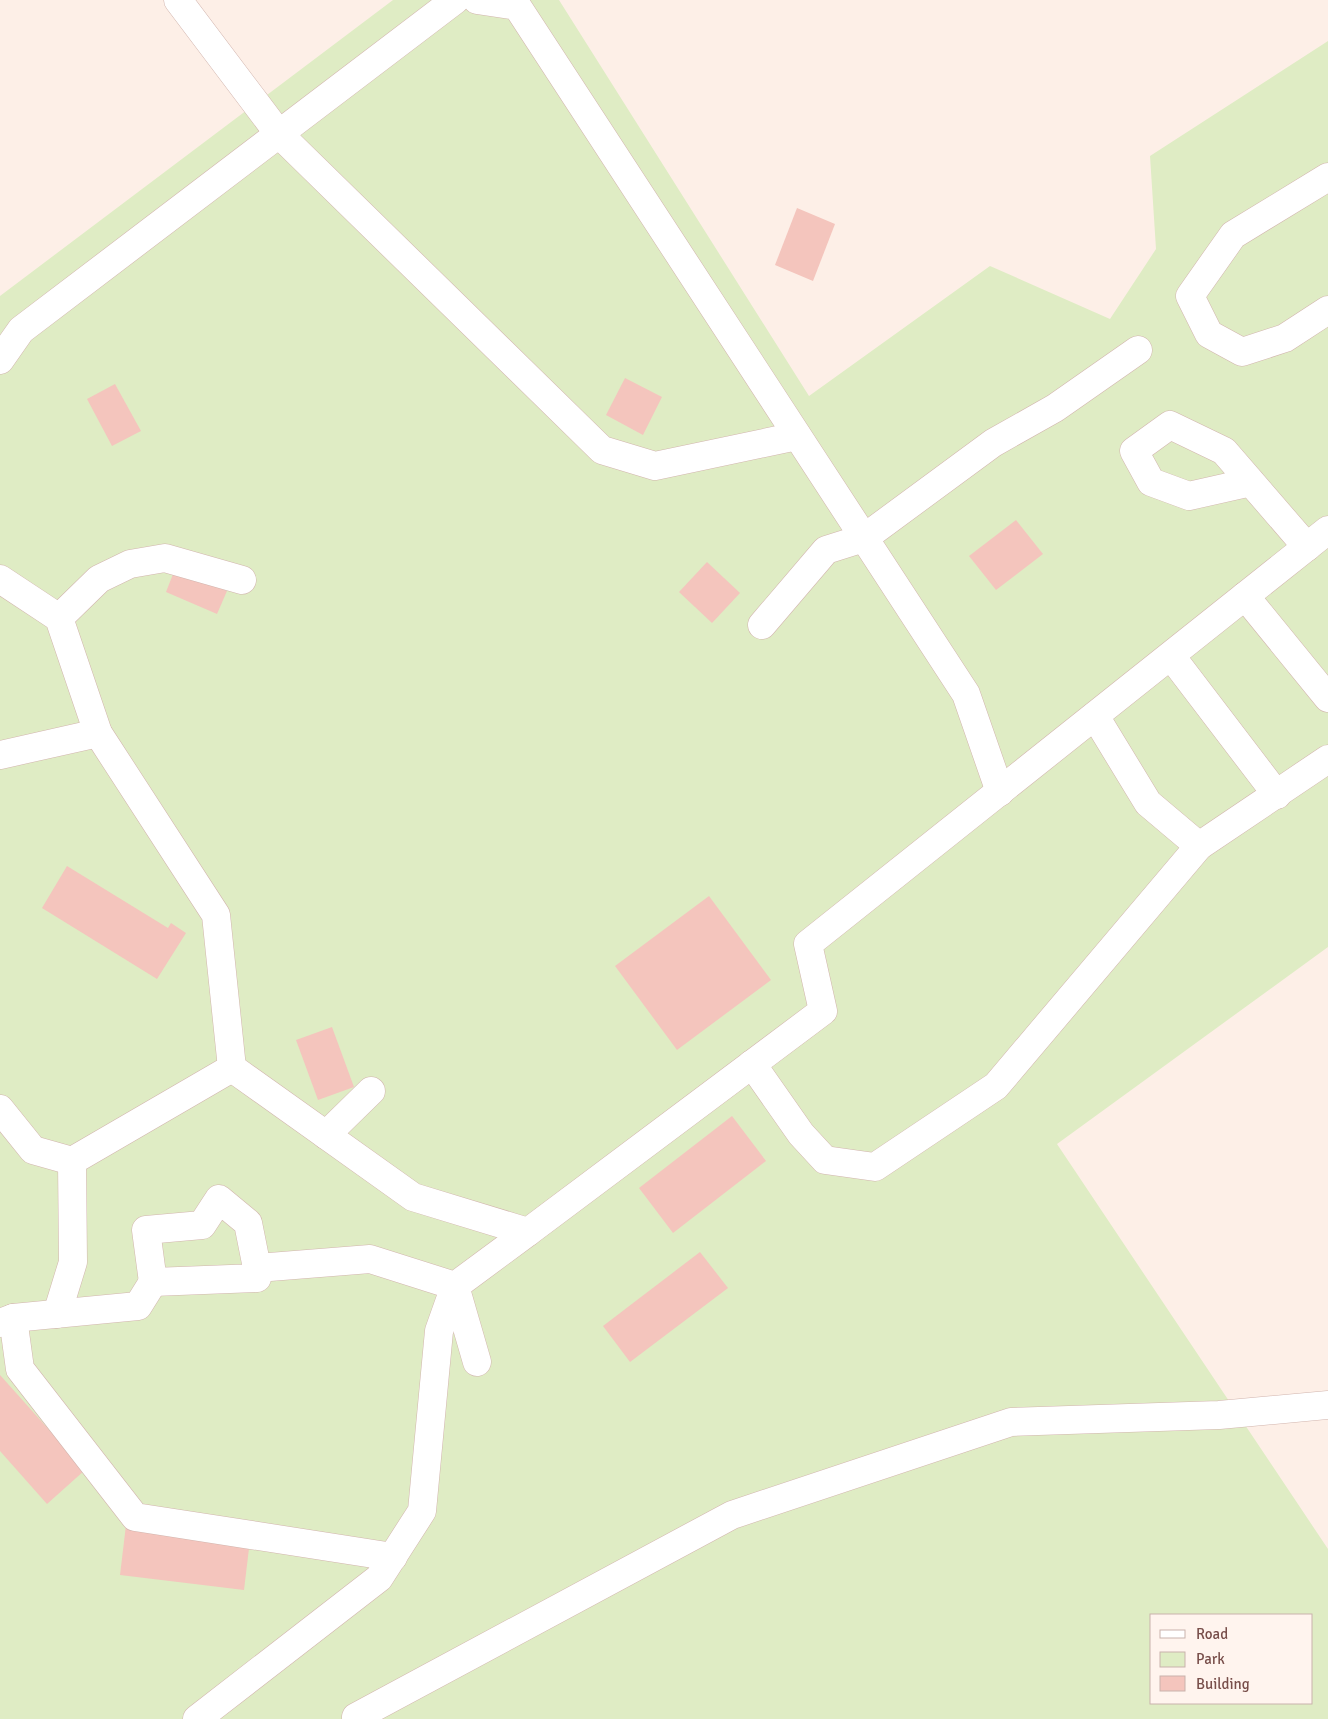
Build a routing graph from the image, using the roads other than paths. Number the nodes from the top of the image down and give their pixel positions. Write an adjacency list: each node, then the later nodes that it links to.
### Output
1 (178, 0): 4 (lane)
2 (455, 0): 4 (lane)
3 (478, 0): 9 (lane)
4 (279, 134): 8 (lane); 9 (lane)
5 (1328, 177): 6 (lane)
6 (1328, 310)
7 (1138, 350): 12 (lane)
8 (0, 360)
9 (797, 436): 12 (lane)
10 (1251, 482): 13 (lane)
11 (1328, 530): 13 (lane)
12 (864, 538): 18 (lane); 25 (lane)
13 (1307, 547): 16 (lane)
14 (0, 578): 17 (lane)
15 (242, 580): 17 (lane)
16 (1245, 596): 19 (lane); 20 (lane)
17 (59, 618): 22 (lane)
18 (762, 625)
19 (1171, 656): 21 (lane); 26 (lane)
20 (1328, 698)
21 (1095, 716): 25 (lane); 27 (lane)
22 (98, 733): 23 (lane); 29 (lane)
23 (0, 755)
24 (1328, 759): 26 (lane)
25 (1000, 792): 28 (lane)
26 (1277, 795): 27 (lane)
27 (1199, 846): 28 (lane)
28 (752, 1064): 34 (lane)
29 (232, 1068): 32 (lane); 33 (lane)
30 (371, 1091): 32 (lane)
31 (0, 1109): 33 (lane)
32 (326, 1135): 34 (lane)
33 (72, 1160): 38 (lane)
34 (528, 1232): 37 (lane)
35 (256, 1268): 36 (lane); 36 (lane); 37 (lane)
36 (153, 1282): 38 (lane)
37 (455, 1286): 40 (lane); 42 (lane)
38 (57, 1314): 39 (lane)
39 (6, 1321): 42 (lane)
40 (477, 1362)
41 (1328, 1405): 43 (lane)
42 (393, 1557): 44 (lane)
43 (356, 1717)
44 (197, 1719)

